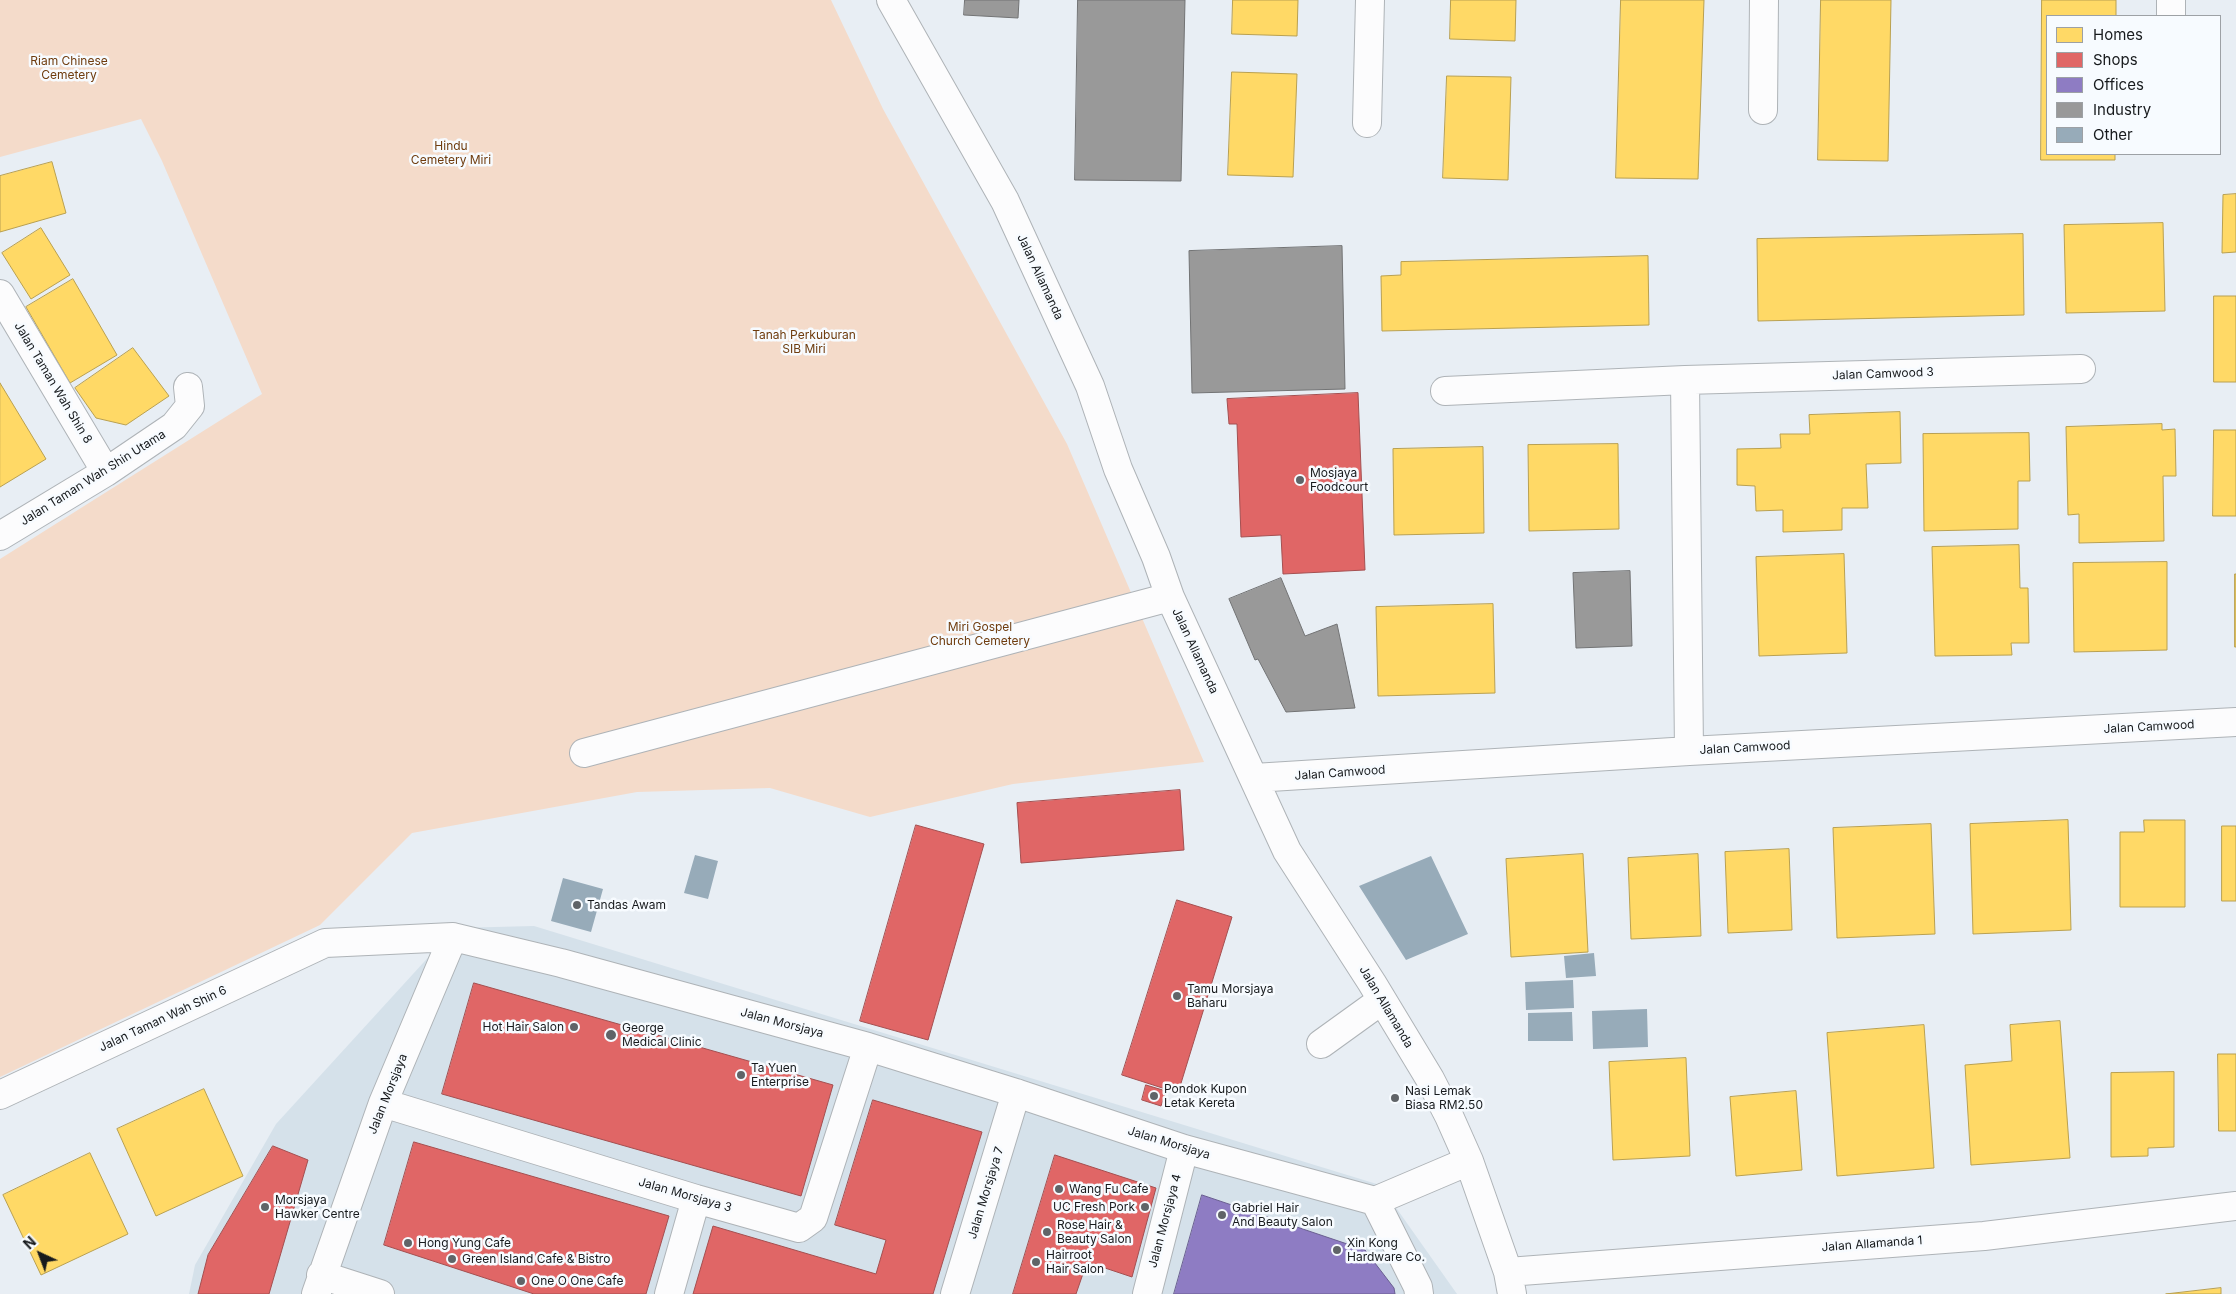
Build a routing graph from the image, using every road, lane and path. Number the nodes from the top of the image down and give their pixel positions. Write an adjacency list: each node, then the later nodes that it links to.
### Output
1 (891, 0): 15 (street, Jalan Allamanda)
2 (1370, 0): 7 (street)
3 (1764, 0): 6 (street)
4 (2171, 0): 5 (street)
5 (2171, 15)
6 (1763, 110)
7 (1367, 123)
8 (0, 294): 13 (street, Jalan Taman Wah Shin 8)
9 (2081, 369): 10 (street, Jalan Camwood 3)
10 (1685, 380): 12 (street, Jalan Camwood 3); 17 (street)
11 (188, 387): 13 (street, Jalan Taman Wah Shin Utama)
12 (1445, 390)
13 (106, 472): 14 (street, Jalan Taman Wah Shin Utama)
14 (0, 536)
15 (1170, 597): 18 (street); 19 (street, Jalan Allamanda)
16 (2236, 722): 17 (street, Jalan Camwood)
17 (1689, 751): 19 (street, Jalan Camwood)
18 (584, 753)
19 (1254, 778): 21 (street, Jalan Allamanda)
20 (453, 937): 23 (street, Jalan Morsjaya); 25 (street, Jalan Taman Wah Shin 6); 26 (street, Jalan Morsjaya)
21 (1382, 1000): 22 (street); 28 (street, Jalan Allamanda)
22 (1320, 1044)
23 (868, 1047): 24 (street, Jalan Morsjaya); 29 (street, Jalan Morsjaya 3)
24 (1016, 1093): 27 (street, Jalan Morsjaya); 36 (street, Jalan Morsjaya 7)
25 (0, 1095)
26 (383, 1103): 29 (street, Jalan Morsjaya 3); 33 (street, Jalan Morsjaya)
27 (1184, 1149): 30 (street, Jalan Morsjaya); 37 (street, Jalan Morsjaya 4)
28 (1469, 1161): 30 (street); 32 (street, Jalan Allamanda)
29 (696, 1199): 35 (street)
30 (1375, 1201): 38 (street)
31 (2236, 1206): 32 (street, Jalan Allamanda 1)
32 (1510, 1283)
33 (318, 1285): 34 (street)
34 (380, 1294)
35 (669, 1294)
36 (955, 1294)
37 (1147, 1294)
38 (1419, 1294)

